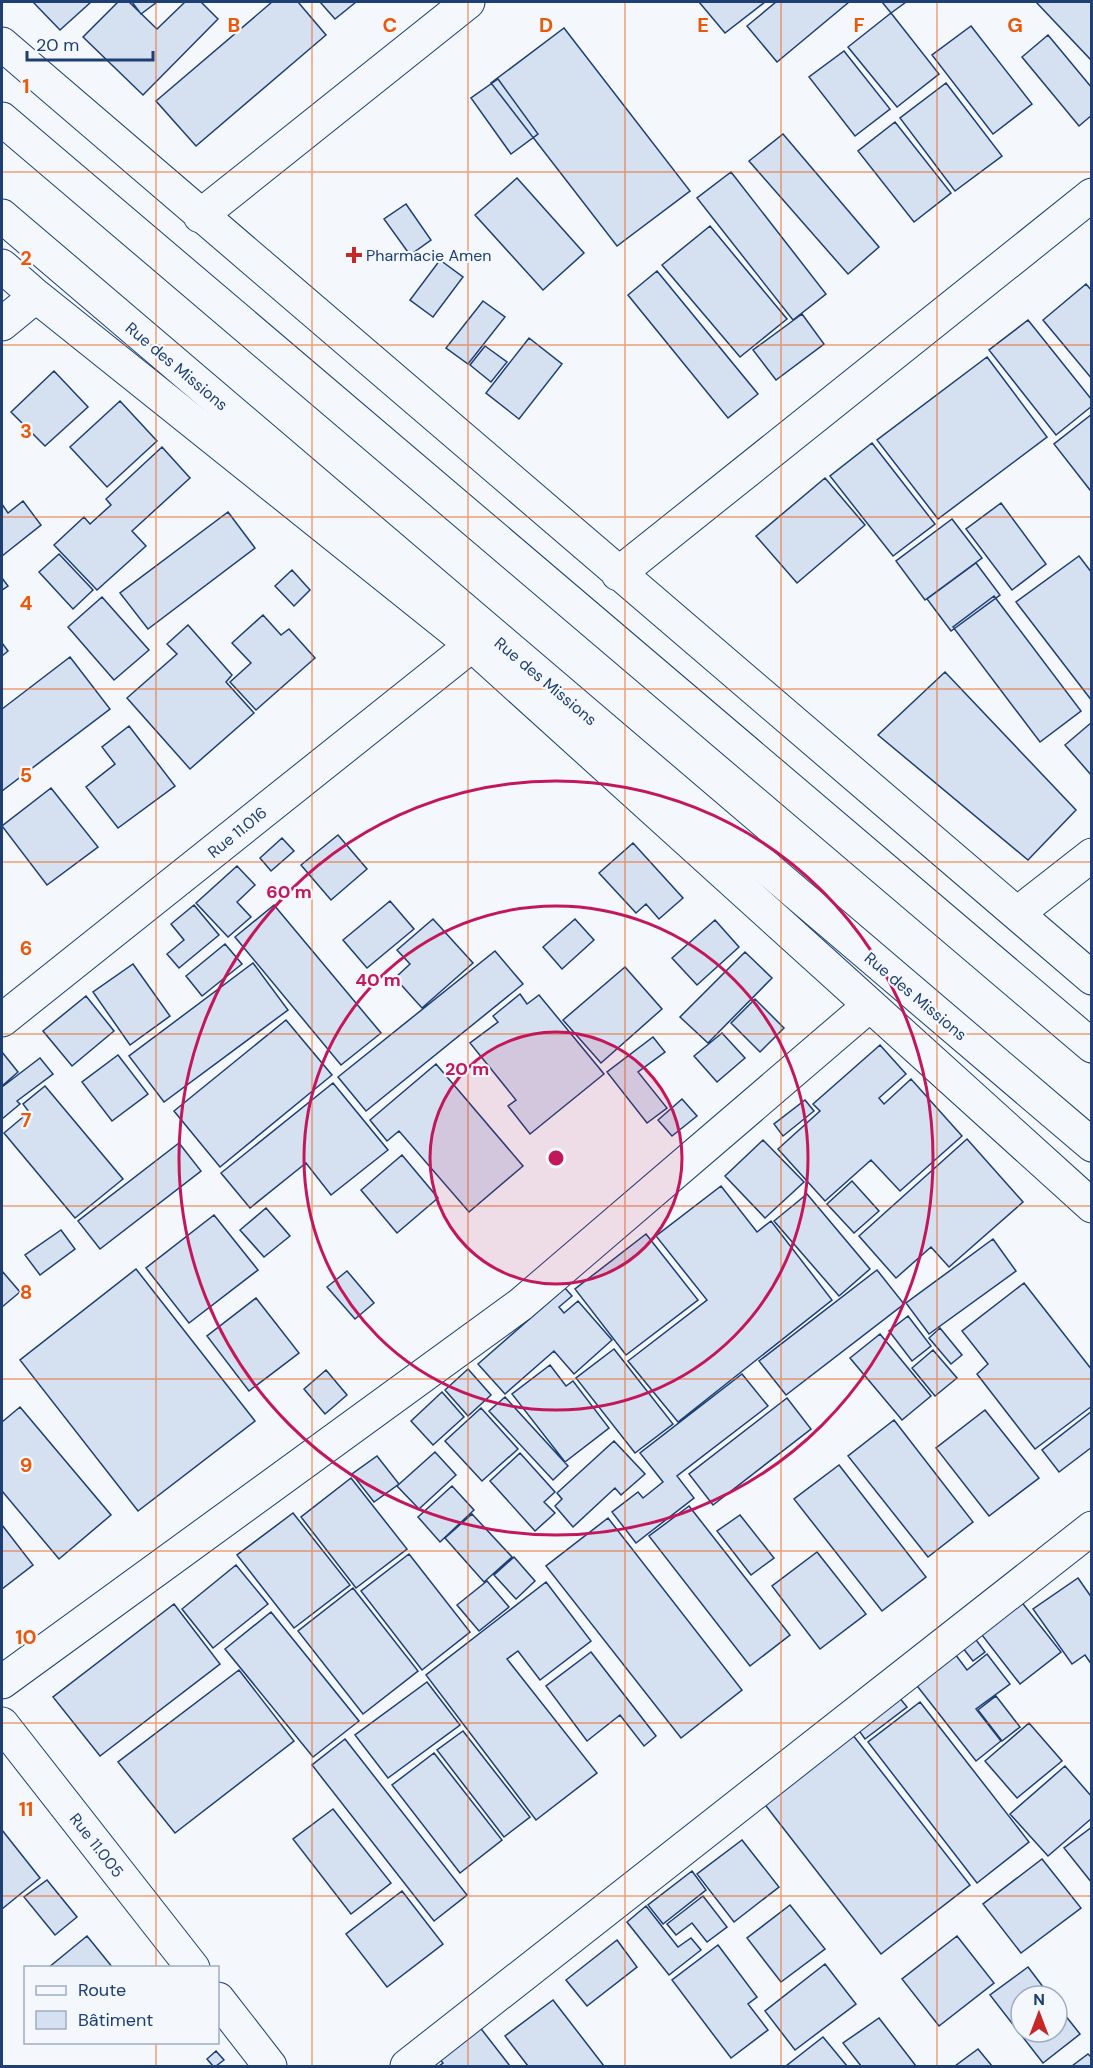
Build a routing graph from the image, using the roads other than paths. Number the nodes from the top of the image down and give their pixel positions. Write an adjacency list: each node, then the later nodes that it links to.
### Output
1 (468, 2): 6 (main road)
2 (2, 44): 6 (main road)
3 (2, 119): 17 (main road)
4 (1092, 195): 10 (main road)
5 (2, 216): 18 (main road, Rue des Missions)
6 (200, 216): 10 (main road)
7 (2, 266): 8 (main road)
8 (36, 296): 9 (main road); 11 (main road)
9 (2, 324)
10 (618, 574): 13 (main road)
11 (472, 645): 15 (main road); 16 (main road, Rue 11.016)
12 (1092, 855): 13 (main road)
13 (1018, 913): 14 (main road)
14 (1092, 978)
15 (870, 1005): 19 (main road); 21 (main road)
16 (2, 1020)
17 (1092, 1046)
18 (1092, 1145)
19 (1092, 1206)
20 (1092, 1528): 26 (main road)
21 (2, 1682)
22 (2, 1724): 23 (main road, Rue 11.005)
23 (191, 1966)
24 (219, 2000): 25 (main road)
25 (270, 2067)
26 (407, 2067)

